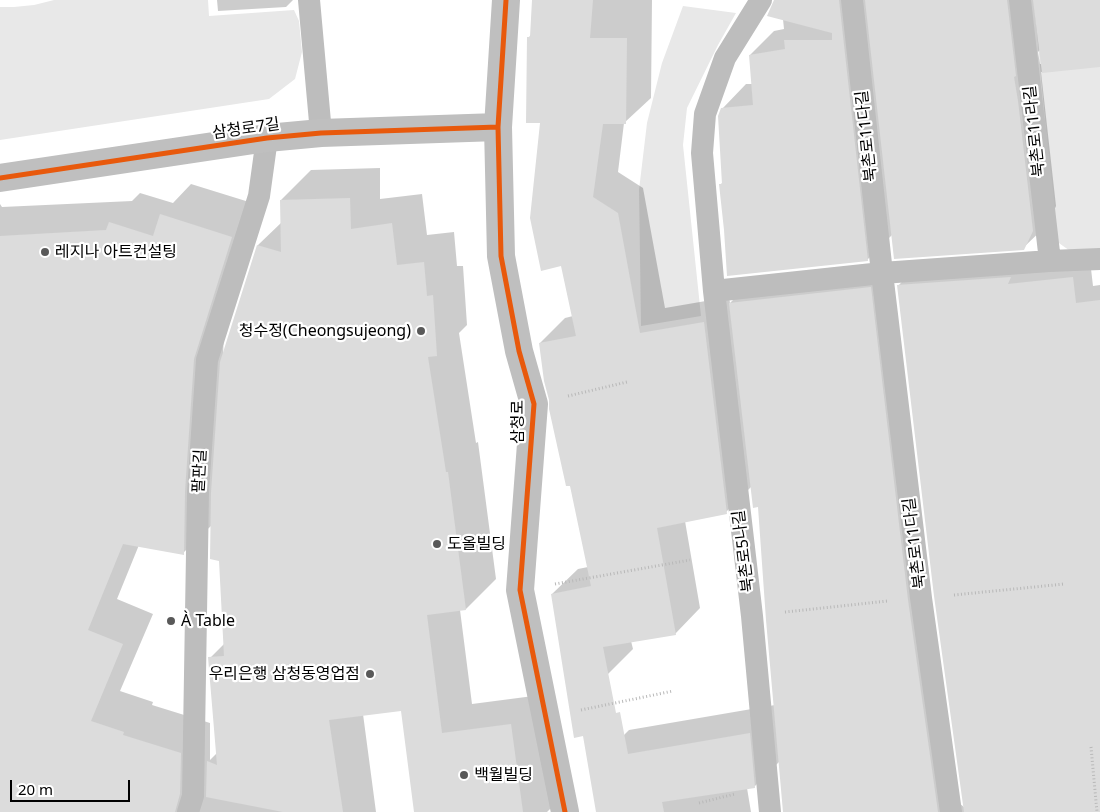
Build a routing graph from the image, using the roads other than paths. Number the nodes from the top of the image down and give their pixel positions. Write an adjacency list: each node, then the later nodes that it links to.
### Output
1 (309, 0): 7 (lane)
2 (506, 0): 6 (street, 삼청로)
3 (761, 0): 13 (lane, 북촌로5나길)
4 (852, 0): 12 (lane, 북촌로11다길)
5 (1020, 0): 11 (lane, 북촌로11라길)
6 (498, 128): 7 (street, 삼청로7길); 15 (street, 삼청로)
7 (321, 133): 8 (street, 삼청로7길)
8 (267, 138): 9 (street, 삼청로7길); 14 (lane, 팔판길)
9 (0, 178)
10 (1100, 259): 11 (lane)
11 (1050, 261): 12 (lane)
12 (882, 273): 13 (lane); 17 (lane, 북촌로11다길)
13 (714, 291): 16 (lane, 북촌로5나길)
14 (188, 812)
15 (566, 812)
16 (770, 812)
17 (951, 812)

